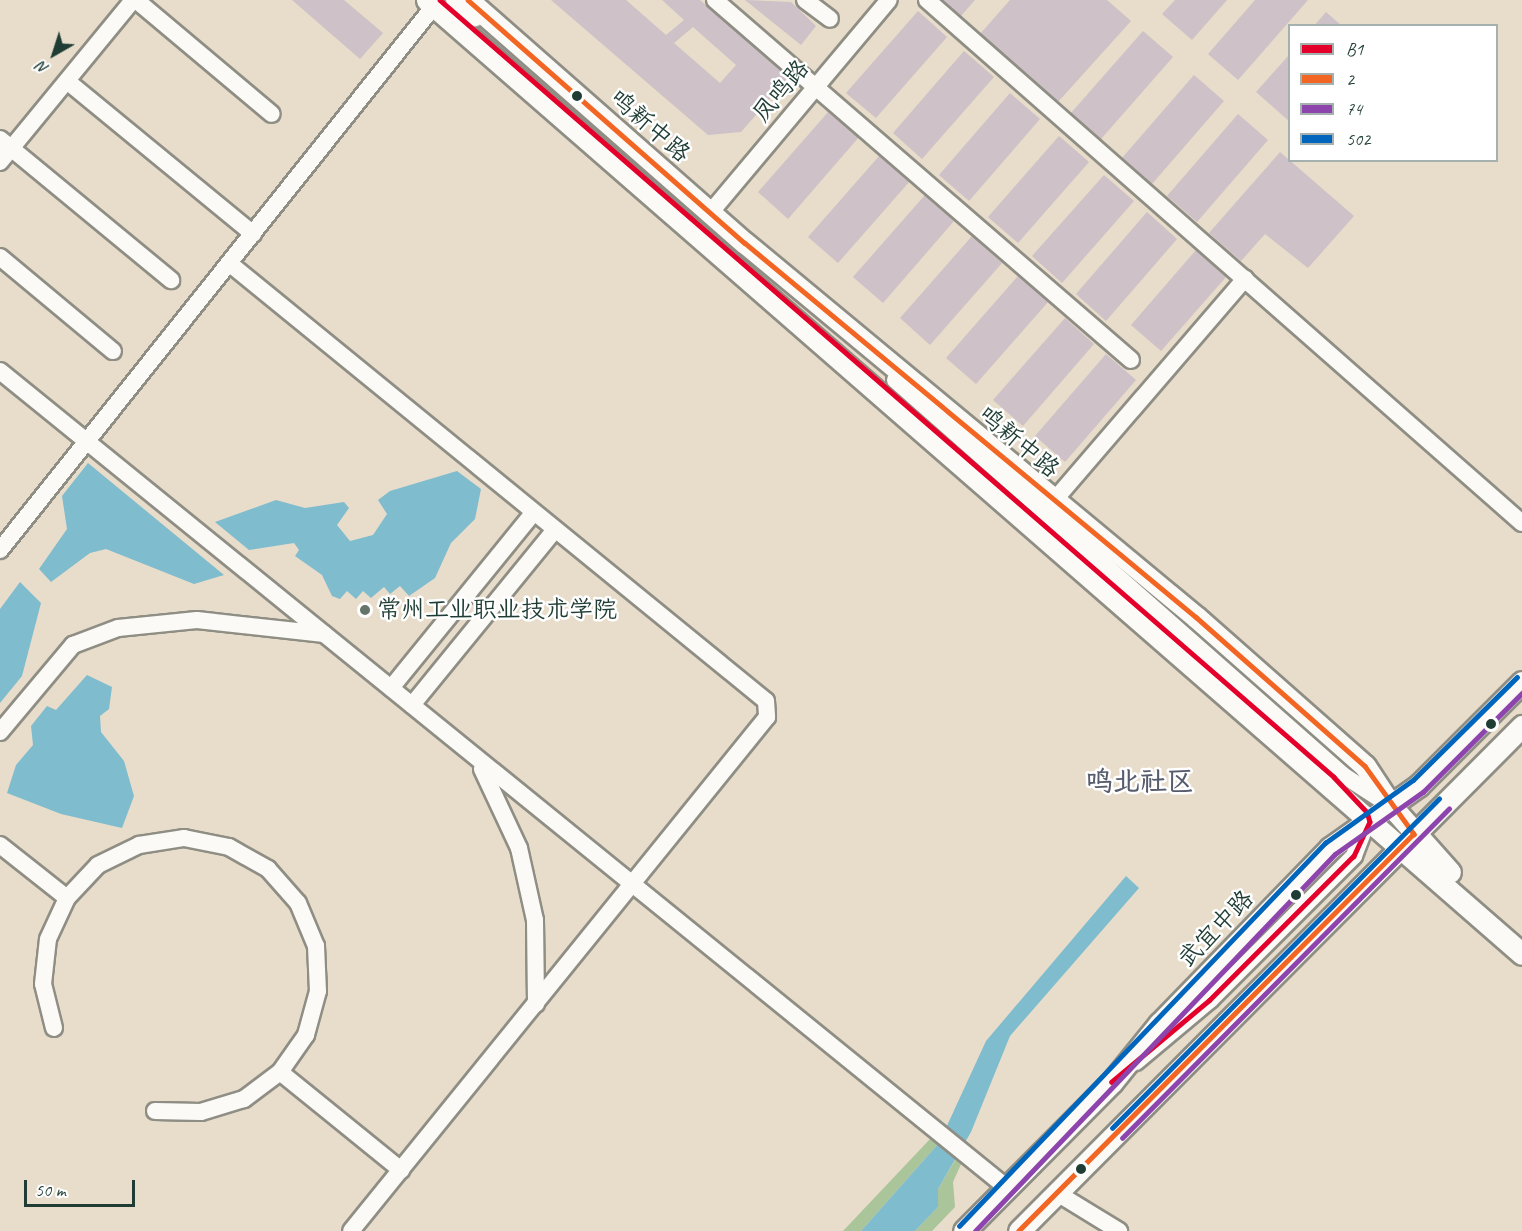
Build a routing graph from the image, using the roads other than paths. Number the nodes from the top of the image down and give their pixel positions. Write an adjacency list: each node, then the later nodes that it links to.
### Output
1 (135, 0): 9 (street); 11 (street)
2 (468, 0): 14 (main road, 鸣新中路)
3 (716, 0): 10 (street)
4 (805, 0): 8 (street)
5 (889, 0): 10 (street, 凤鸣路)
6 (927, 0): 18 (street)
7 (439, 2): 15 (street); 36 (street); 37 (main road, 鸣新中路)
8 (830, 20)
9 (67, 81): 12 (street); 15 (street)
10 (817, 86): 14 (street, 凤鸣路); 21 (street)
11 (272, 114)
12 (5, 144): 13 (street); 19 (street)
13 (0, 162)
14 (710, 213): 24 (main road, 鸣新中路)
15 (253, 234): 17 (street)
16 (0, 257): 20 (street)
17 (229, 263): 23 (street); 25 (street)
18 (1245, 279): 24 (street); 26 (street)
19 (171, 280)
20 (113, 351)
21 (1131, 360)
22 (0, 371): 23 (street)
23 (85, 441): 28 (street); 29 (street)
24 (1052, 503): 36 (main road, 鸣新中路)
25 (532, 513): 27 (street); 31 (street)
26 (1522, 523)
27 (554, 531): 32 (street); 40 (street)
28 (0, 550)
29 (324, 634): 31 (street); 34 (street)
30 (1522, 682): 36 (main road, 武宜中路)
31 (391, 688): 32 (street)
32 (412, 705): 35 (street)
33 (1522, 726): 38 (main road)
34 (0, 732)
35 (472, 754): 40 (street); 44 (street)
36 (1392, 807): 37 (main road, 武宜中路); 38 (main road, 鸣新中路)
37 (1370, 822): 38 (main road, 鸣新中路); 49 (main road, 武宜中路)
38 (1408, 841): 42 (main road, 鸣新中路); 43 (main road, 鸣新中路); 50 (main road)
39 (0, 845): 41 (street)
40 (632, 884): 44 (street); 49 (street)
41 (67, 898): 45 (street); 46 (street)
42 (1522, 936)
43 (1522, 954)
44 (536, 1004): 48 (street)
45 (54, 1028)
46 (280, 1072): 47 (street); 48 (street)
47 (155, 1111)
48 (401, 1170): 51 (street)
49 (1006, 1187): 52 (main road, 武宜中路)
50 (1057, 1193): 53 (main road); 54 (street)
51 (351, 1231)
52 (964, 1231)
53 (1019, 1231)
54 (1119, 1231)

